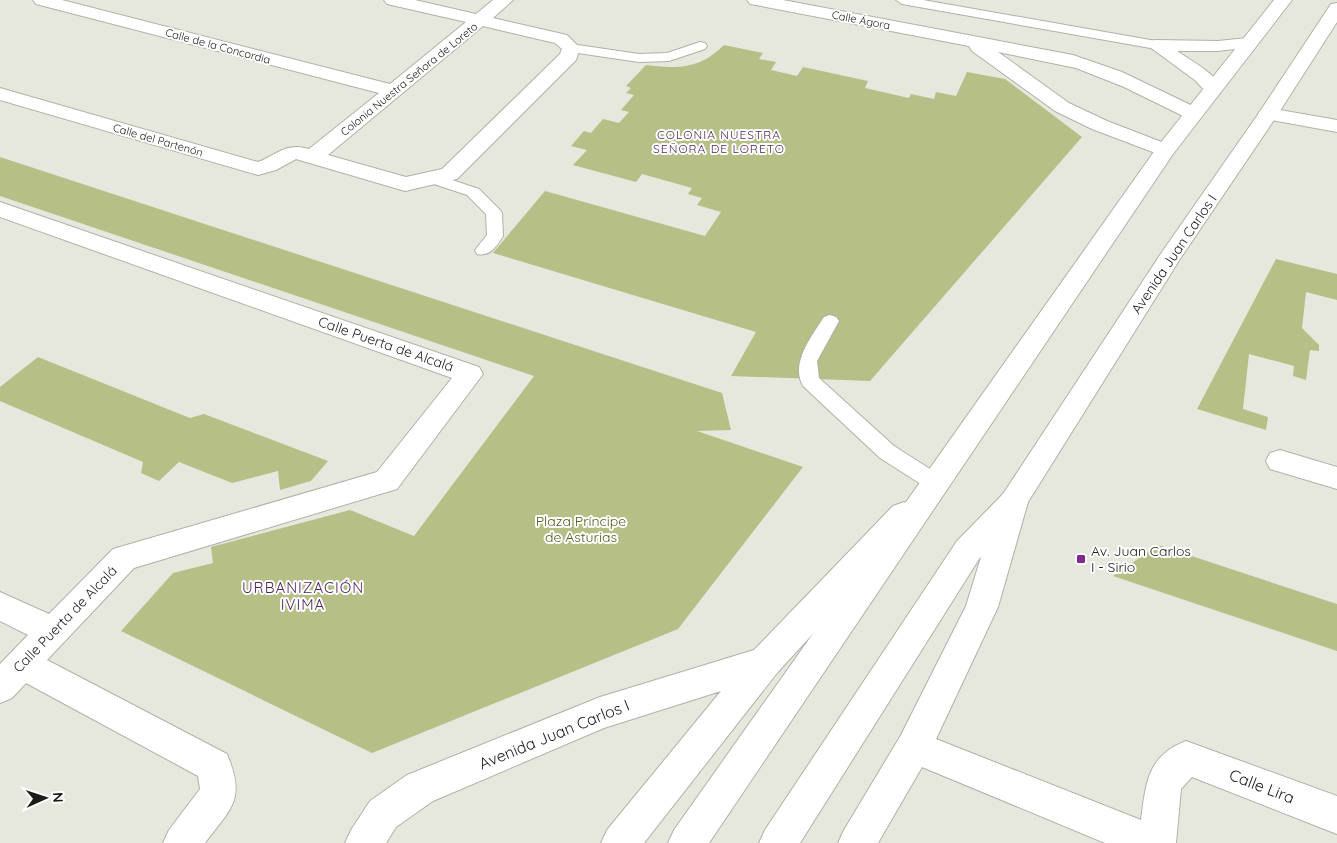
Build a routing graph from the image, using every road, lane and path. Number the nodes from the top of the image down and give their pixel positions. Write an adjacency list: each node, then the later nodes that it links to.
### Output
1 (42, 0): 17 (street, Calle de la Concordia)
2 (393, 0): 8 (street)
3 (504, 0): 8 (street, Colonia Nuestra Señora de Loreto)
4 (756, 0): 9 (street, Calle Ágora)
5 (902, 0): 11 (lane)
6 (1283, 0): 10 (street, Avenida Juan Carlos I)
7 (1337, 8): 20 (street, Avenida Juan Carlos I)
8 (481, 20): 13 (street); 17 (street, Colonia Nuestra Señora de Loreto)
9 (966, 40): 14 (street, Calle Ágora); 15 (street, Calle Ágora)
10 (1247, 43): 11 (street); 16 (street, Avenida Juan Carlos I)
11 (1156, 45): 16 (street)
12 (700, 46): 13 (lane)
13 (571, 48): 24 (street, Calle del Partenón)
14 (1066, 59): 15 (street, Calle Ágora); 19 (street, Calle Ágora)
15 (1030, 86): 22 (street, Calle Ágora)
16 (1213, 88): 19 (street, Avenida Juan Carlos I)
17 (394, 91): 23 (street, Colonia Nuestra Señora de Loreto)
18 (0, 94): 23 (street, Calle del Partenón)
19 (1192, 113): 22 (street, Avenida Juan Carlos I)
20 (1268, 114): 21 (street); 31 (street, Avenida Juan Carlos I)
21 (1337, 126)
22 (1165, 150): 30 (street, Avenida Juan Carlos I)
23 (314, 157): 24 (street, Calle del Partenón)
24 (434, 179): 26 (lane)
25 (0, 208): 33 (street, Calle Puerta de Alcalá)
26 (484, 250)
27 (830, 321): 30 (lane)
28 (1280, 460): 29 (street)
29 (1337, 478)
30 (934, 482): 34 (street, Avenida Juan Carlos I); 41 (street, Avenida Juan Carlos I)
31 (1013, 502): 36 (street, Avenida Juan Carlos I); 42 (street, Avenida Juan Carlos I)
32 (0, 606): 33 (street)
33 (53, 631): 35 (street, Calle Puerta de Alcalá)
34 (765, 662): 39 (street, Avenida Juan Carlos I); 40 (street, Avenida Juan Carlos I)
35 (11, 676): 38 (street)
36 (914, 747): 43 (street, Avenida Juan Carlos I); 44 (street)
37 (1337, 815): 45 (street, Calle Lira)
38 (182, 843)
39 (364, 843)
40 (620, 843)
41 (687, 843)
42 (778, 843)
43 (857, 843)
44 (1150, 843)
45 (1157, 843)

